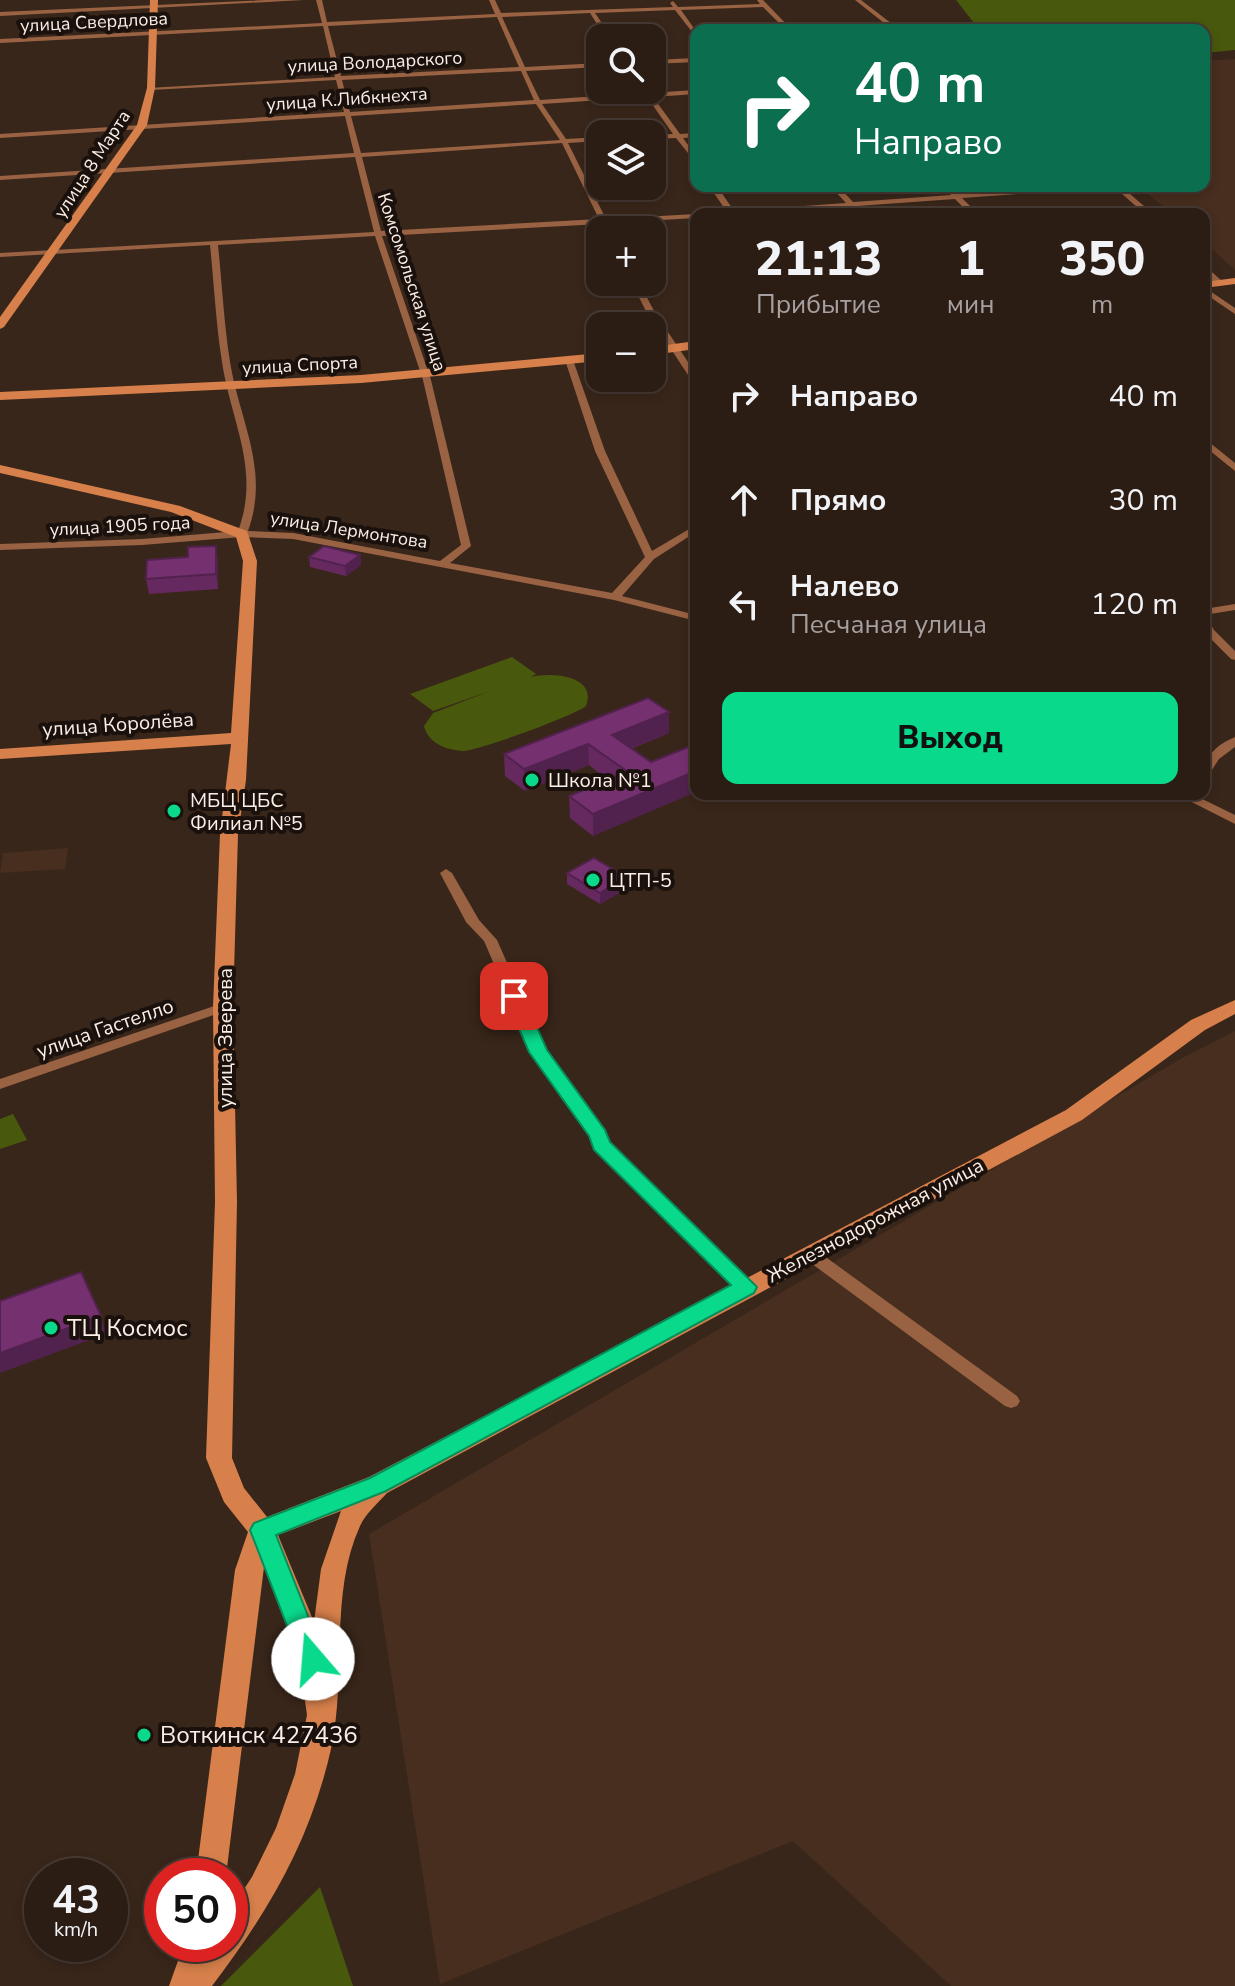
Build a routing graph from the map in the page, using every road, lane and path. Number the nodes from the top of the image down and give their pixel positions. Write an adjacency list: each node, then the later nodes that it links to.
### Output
1 (301, 0): 6 (street)
2 (319, 0): 15 (street, Комсомольская улица)
3 (492, 0): 11 (street)
4 (670, 0): 8 (street)
5 (858, 0): 14 (street)
6 (155, 3): 10 (street); 17 (main road, улица 8 Марта)
7 (762, 3): 8 (street, улица Свердлова); 13 (street)
8 (677, 8): 9 (street, улица Свердлова); 16 (street)
9 (592, 12): 11 (street, улица Свердлова); 12 (street)
10 (0, 14)
11 (499, 15): 15 (street, улица Свердлова); 22 (street)
12 (600, 24)
13 (783, 24)
14 (889, 24)
15 (326, 26): 17 (street, улица Свердлова); 23 (street, Комсомольская улица)
16 (690, 26)
17 (153, 33): 18 (street, улица Свердлова); 24 (main road, улица 8 Марта)
18 (0, 41)
19 (690, 60): 20 (street)
20 (666, 61)
21 (586, 66): 22 (street, улица Володарского)
22 (521, 68): 23 (street, улица Володарского); 28 (street)
23 (337, 79): 24 (street, улица Володарского); 30 (street, Комсомольская улица)
24 (151, 88): 31 (main road, улица 8 Марта)
25 (690, 92): 26 (street, улица К.Либкнехта)
26 (666, 93)
27 (586, 97): 28 (street, улица К.Либкнехта)
28 (537, 101): 30 (street, улица К.Либкнехта); 37 (street)
29 (655, 104): 35 (street)
30 (349, 114): 31 (street, улица К.Либкнехта); 39 (street, Комсомольская улица)
31 (142, 125): 33 (street, улица К.Либкнехта); 40 (main road, улица 8 Марта)
32 (690, 135): 35 (street)
33 (0, 136)
34 (666, 136): 35 (street)
35 (679, 136): 38 (street)
36 (586, 140): 37 (street)
37 (564, 141): 39 (street); 52 (street)
38 (690, 152)
39 (357, 157): 40 (street); 56 (street, Комсомольская улица)
40 (109, 171): 41 (street); 58 (main road, улица 8 Марта)
41 (0, 178)
42 (840, 192): 47 (street)
43 (952, 192): 46 (street)
44 (1022, 192): 46 (street)
45 (1124, 192): 51 (street)
46 (957, 197): 47 (street); 50 (street)
47 (851, 204): 48 (street); 49 (street)
48 (803, 208)
49 (855, 208)
50 (968, 208)
51 (1142, 208)
52 (601, 216)
53 (690, 216): 54 (street)
54 (666, 218)
55 (586, 222): 56 (street)
56 (378, 234): 57 (street); 74 (street, Комсомольская улица)
57 (214, 245): 58 (street); 75 (street)
58 (53, 252): 59 (street); 67 (main road, улица 8 Марта)
59 (0, 255)
60 (1210, 273): 62 (street)
61 (1235, 281): 62 (main road)
62 (1219, 283): 63 (main road)
63 (1210, 285)
64 (1210, 292): 66 (street)
65 (642, 296): 69 (street)
66 (1235, 312)
67 (0, 325)
68 (690, 346): 69 (main road)
69 (676, 348): 70 (main road); 73 (street)
70 (666, 349)
71 (586, 358): 72 (main road, улица Спорта)
72 (569, 360): 74 (main road, улица Спорта); 83 (street)
73 (690, 371)
74 (425, 375): 75 (main road, улица Спорта); 84 (street, Комсомольская улица)
75 (231, 386): 76 (main road, улица Спорта); 81 (street)
76 (0, 396)
77 (1210, 446): 78 (street)
78 (1235, 468)
79 (0, 469): 81 (main road, улица Лермонтова)
80 (690, 532): 83 (street)
81 (242, 534): 82 (street, улица 1905 года); 84 (street, улица Лермонтова); 91 (main road, улица Зверева)
82 (0, 547)
83 (650, 557): 85 (street)
84 (443, 563): 85 (street, улица Лермонтова)
85 (615, 597): 88 (street, улица Лермонтова)
86 (1235, 607): 87 (street)
87 (1210, 611)
88 (690, 616)
89 (1210, 632): 90 (street)
90 (1235, 657)
91 (239, 738): 93 (main road, улица Королёва); 99 (main road, улица Зверева)
92 (1235, 741): 94 (street)
93 (0, 754)
94 (1210, 763)
95 (1197, 800): 96 (street)
96 (1235, 820)
97 (446, 873): 102 (street)
98 (1235, 1006): 101 (main road, Железнодорожная улица)
99 (223, 1007): 100 (street, улица Гастелло); 105 (main road, улица Зверева)
100 (0, 1084)
101 (810, 1254): 102 (main road, Железнодорожная улица); 103 (street)
102 (746, 1287): 104 (main road, Железнодорожная улица)
103 (1011, 1401)
104 (378, 1485): 105 (main road); 106 (main road)
105 (262, 1530): 106 (main road, улица Зверева); 107 (main road)
106 (322, 1716): 108 (main road)
107 (213, 1858)
108 (248, 1914)
109 (194, 1962): 111 (main road)
110 (210, 1962): 112 (main road)
111 (185, 1986)
112 (192, 1986)

